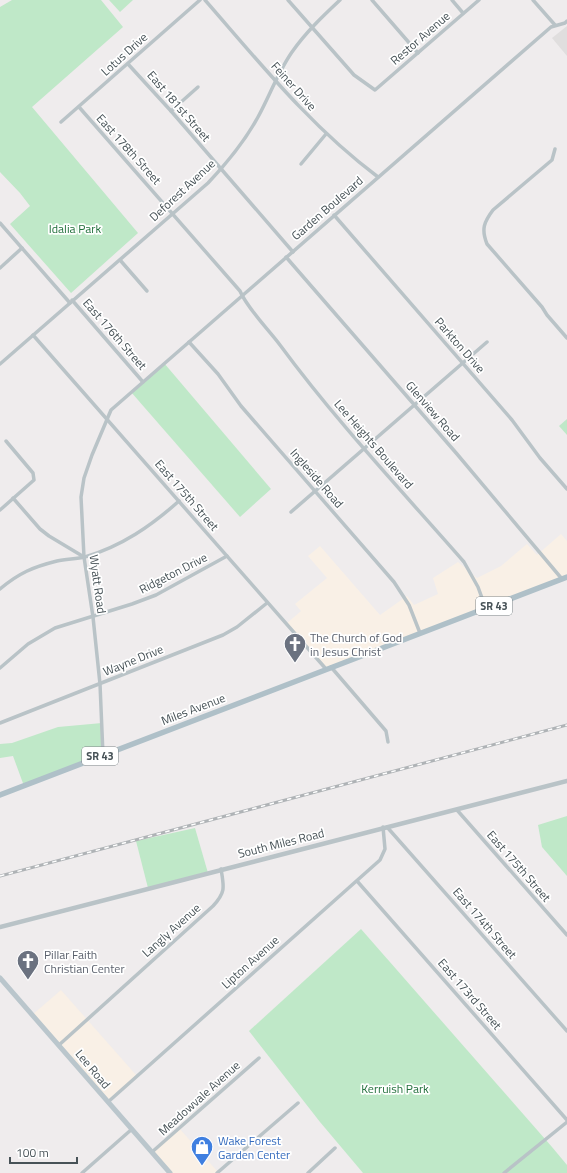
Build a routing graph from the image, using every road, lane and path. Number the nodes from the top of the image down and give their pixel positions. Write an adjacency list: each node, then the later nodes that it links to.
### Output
1 (200, 0): 14 (street, Lotus Drive)
2 (205, 0): 15 (street, Feiner Drive)
3 (288, 0): 12 (street)
4 (340, 0): 12 (street, Deforest Avenue)
5 (372, 0): 13 (street)
6 (452, 0): 9 (street)
7 (479, 0): 9 (street, Restor Avenue)
8 (533, 0): 11 (street)
9 (464, 13): 13 (street, Restor Avenue)
10 (567, 20): 11 (street, Garden Boulevard)
11 (555, 25): 24 (street, Garden Boulevard)
12 (312, 27): 13 (street, Restor Avenue); 15 (street, Deforest Avenue)
13 (418, 53)
14 (128, 64): 17 (street, Lotus Drive); 18 (street, East 181st Street)
15 (275, 81): 20 (street, Feiner Drive); 23 (street, Deforest Avenue)
16 (198, 87): 18 (street)
17 (79, 107): 19 (street, Lotus Drive); 25 (street, East 178th Street)
18 (171, 111): 23 (street, East 181st Street)
19 (61, 122)
20 (326, 134): 22 (street); 24 (street, Feiner Drive)
21 (555, 150): 37 (street)
22 (301, 164)
23 (221, 169): 25 (street, Deforest Avenue); 29 (street, East 181st Street)
24 (378, 177): 26 (street, Garden Boulevard)
25 (173, 213): 31 (street, Deforest Avenue); 34 (street, East 178th Street)
26 (334, 216): 29 (street, Garden Boulevard); 41 (street, Parkton Drive)
27 (0, 222): 28 (street, East 176th Street)
28 (22, 248): 32 (street); 35 (street, East 176th Street)
29 (293, 252): 30 (street, Garden Boulevard)
30 (286, 257): 34 (street, Garden Boulevard); 43 (street, Glenview Road)
31 (120, 260): 33 (street); 35 (street, Deforest Avenue)
32 (0, 268)
33 (147, 291)
34 (242, 296): 38 (street, Garden Boulevard); 46 (street, Lee Heights Boulevard)
35 (71, 302): 36 (street, Deforest Avenue); 42 (street, East 176th Street)
36 (33, 335): 40 (street, Deforest Avenue); 44 (street, East 175th Street)
37 (567, 338)
38 (189, 342): 42 (street, Garden Boulevard); 48 (street, Ingleside Road)
39 (487, 342): 41 (street)
40 (0, 364)
41 (463, 364): 43 (street); 47 (street, Parkton Drive)
42 (143, 382): 44 (street, Garden Boulevard)
43 (415, 406): 46 (street); 55 (street, Glenview Road)
44 (107, 420): 50 (street, East 175th Street); 54 (street, Wyatt Road)
45 (6, 441): 49 (street)
46 (365, 448): 48 (street); 58 (street, Lee Heights Boulevard)
47 (567, 489)
48 (315, 491): 52 (street); 60 (street, Ingleside Road)
49 (13, 498): 51 (street); 54 (street)
50 (179, 501): 53 (street, East 175th Street); 54 (street)
51 (0, 510)
52 (291, 512)
53 (227, 556): 57 (street, East 175th Street); 59 (street, Ridgeton Drive)
54 (84, 557): 56 (street); 59 (street, Wyatt Road)
55 (564, 578): 58 (main road, SR 43)
56 (0, 589)
57 (267, 603): 62 (street, East 175th Street); 63 (street, Wayne Drive)
58 (486, 609): 60 (main road, SR 43)
59 (93, 617): 61 (street, Ridgeton Drive); 63 (street, Wyatt Road)
60 (420, 633): 62 (main road, Miles Avenue / SR 43)
61 (0, 668)
62 (328, 668): 65 (street, East 175th Street); 66 (main road, Miles Avenue / SR 43)
63 (100, 684): 64 (street, Wayne Drive); 66 (street, Wyatt Road)
64 (0, 723)
65 (388, 742)
66 (103, 755): 68 (main road, Miles Avenue / SR 43)
67 (567, 781): 69 (street, South Miles Road)
68 (0, 795)
69 (457, 810): 70 (street, South Miles Road); 74 (street, East 175th Street)
70 (385, 827): 71 (street, South Miles Road); 72 (street, Lipton Avenue); 76 (street, East 174th Street)
71 (222, 869): 73 (street, South Miles Road); 77 (street, Langly Avenue)
72 (357, 881): 79 (street, Lipton Avenue); 81 (street, East 173rd Street)
73 (0, 927)
74 (567, 935)
75 (0, 978): 77 (main road, Lee Road)
76 (567, 1031)
77 (59, 1045): 79 (main road, Lee Road)
78 (259, 1058): 84 (street, Meadowvale Avenue)
79 (108, 1102): 82 (main road, Lee Road)
80 (298, 1102): 87 (street)
81 (567, 1121): 89 (street)
82 (132, 1129): 84 (main road, Lee Road); 85 (street)
83 (335, 1148): 88 (street)
84 (152, 1152): 86 (main road, Lee Road)
85 (82, 1173)
86 (170, 1173)
87 (217, 1173)
88 (308, 1173)
89 (504, 1173)

